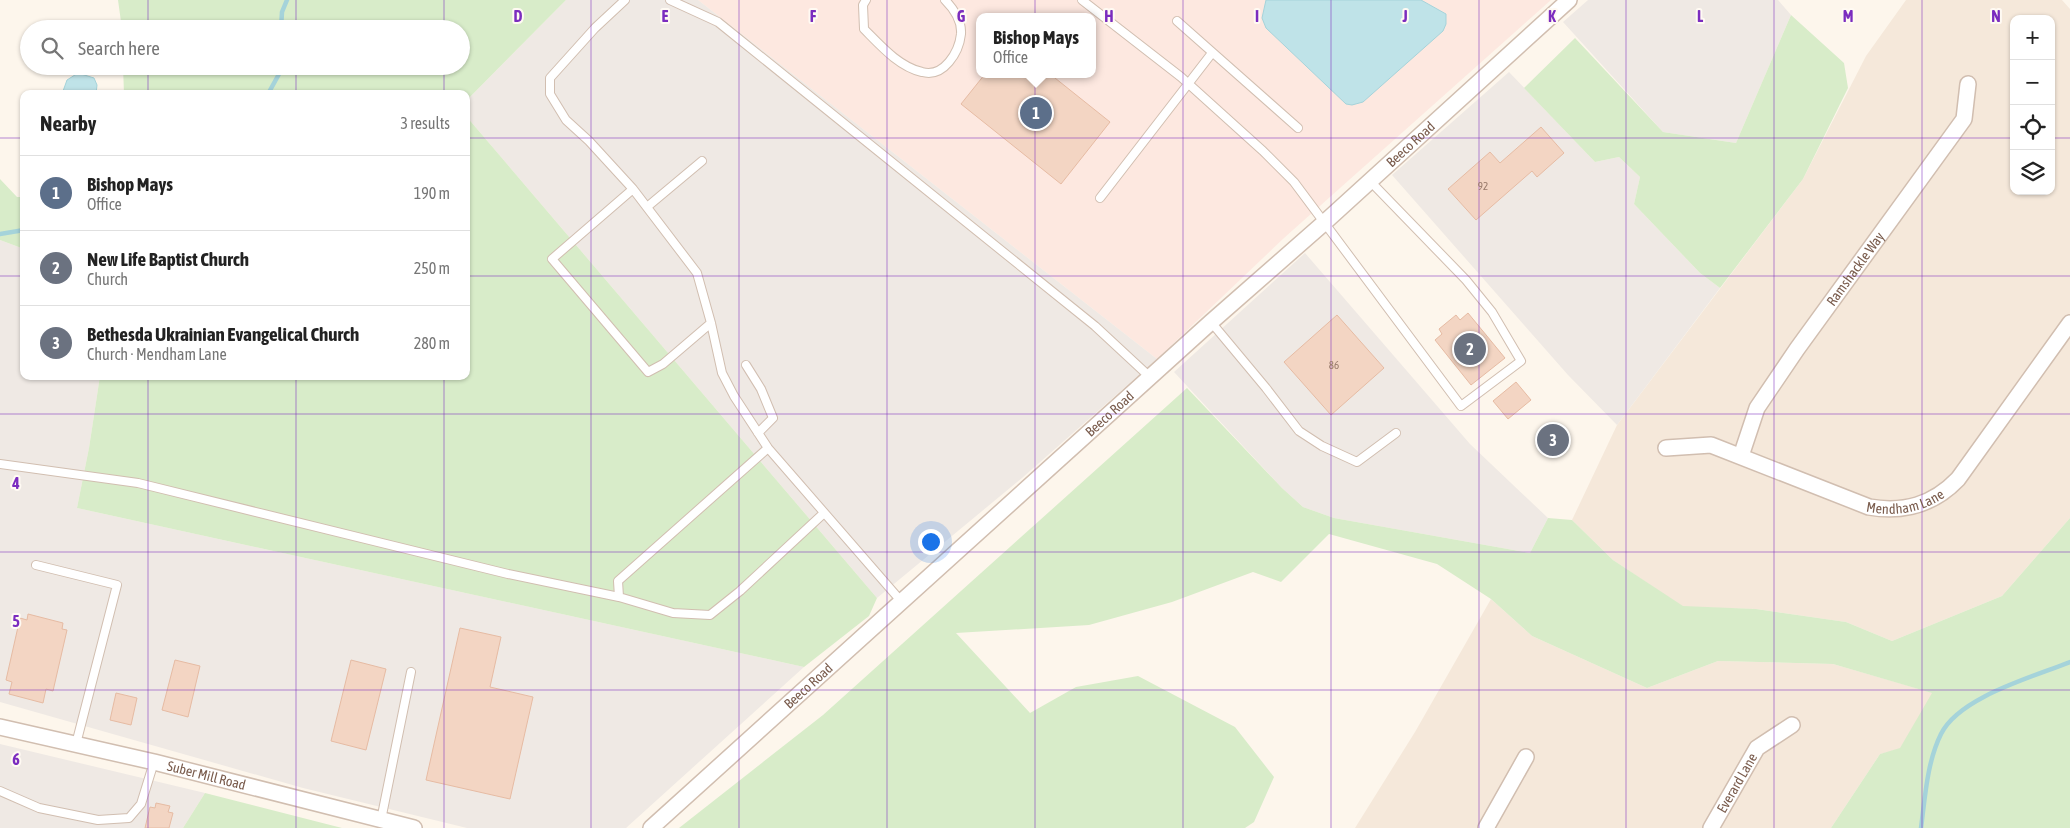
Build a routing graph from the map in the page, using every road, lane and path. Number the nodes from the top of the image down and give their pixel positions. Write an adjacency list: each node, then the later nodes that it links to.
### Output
1 (625, 0): 14 (lane)
2 (670, 0): 22 (lane)
3 (866, 0): 4 (lane)
4 (945, 0)
5 (1082, 0): 9 (lane)
6 (1569, 0): 13 (street, Beeco Road)
7 (1176, 21): 8 (lane)
8 (1212, 53): 9 (lane); 11 (lane)
9 (1189, 83): 15 (lane); 17 (lane)
10 (1968, 84): 27 (street, Ramshackle Way)
11 (1298, 128)
12 (702, 161): 16 (lane)
13 (1370, 181): 17 (street, Beeco Road); 17 (lane)
14 (634, 189): 16 (lane); 19 (lane)
15 (1100, 198)
16 (648, 207): 19 (lane)
17 (1325, 222): 18 (street, Beeco Road)
18 (1211, 322): 22 (street, Beeco Road); 24 (lane)
19 (711, 323): 23 (lane)
20 (2070, 323): 27 (street, Mendham Lane)
21 (746, 365): 23 (lane)
22 (1150, 378): 32 (street, Beeco Road)
23 (758, 433): 25 (lane)
24 (1396, 433)
25 (768, 448): 29 (lane); 31 (lane)
26 (1666, 448): 27 (street, Mendham Lane)
27 (1741, 456)
28 (0, 464): 31 (lane)
29 (824, 513): 31 (lane); 32 (lane)
30 (36, 565): 36 (lane)
31 (619, 597)
32 (901, 601): 42 (street, Beeco Road)
33 (411, 672): 40 (lane)
34 (1792, 725): 44 (street, Everard Lane)
35 (0, 726): 36 (street, Suber Mill Road)
36 (76, 744): 38 (street, Suber Mill Road)
37 (1526, 757): 43 (street)
38 (154, 762): 39 (lane); 40 (street, Suber Mill Road)
39 (0, 791)
40 (381, 820): 41 (street, Suber Mill Road)
41 (414, 828)
42 (651, 828)
43 (1486, 828)
44 (1711, 828)

